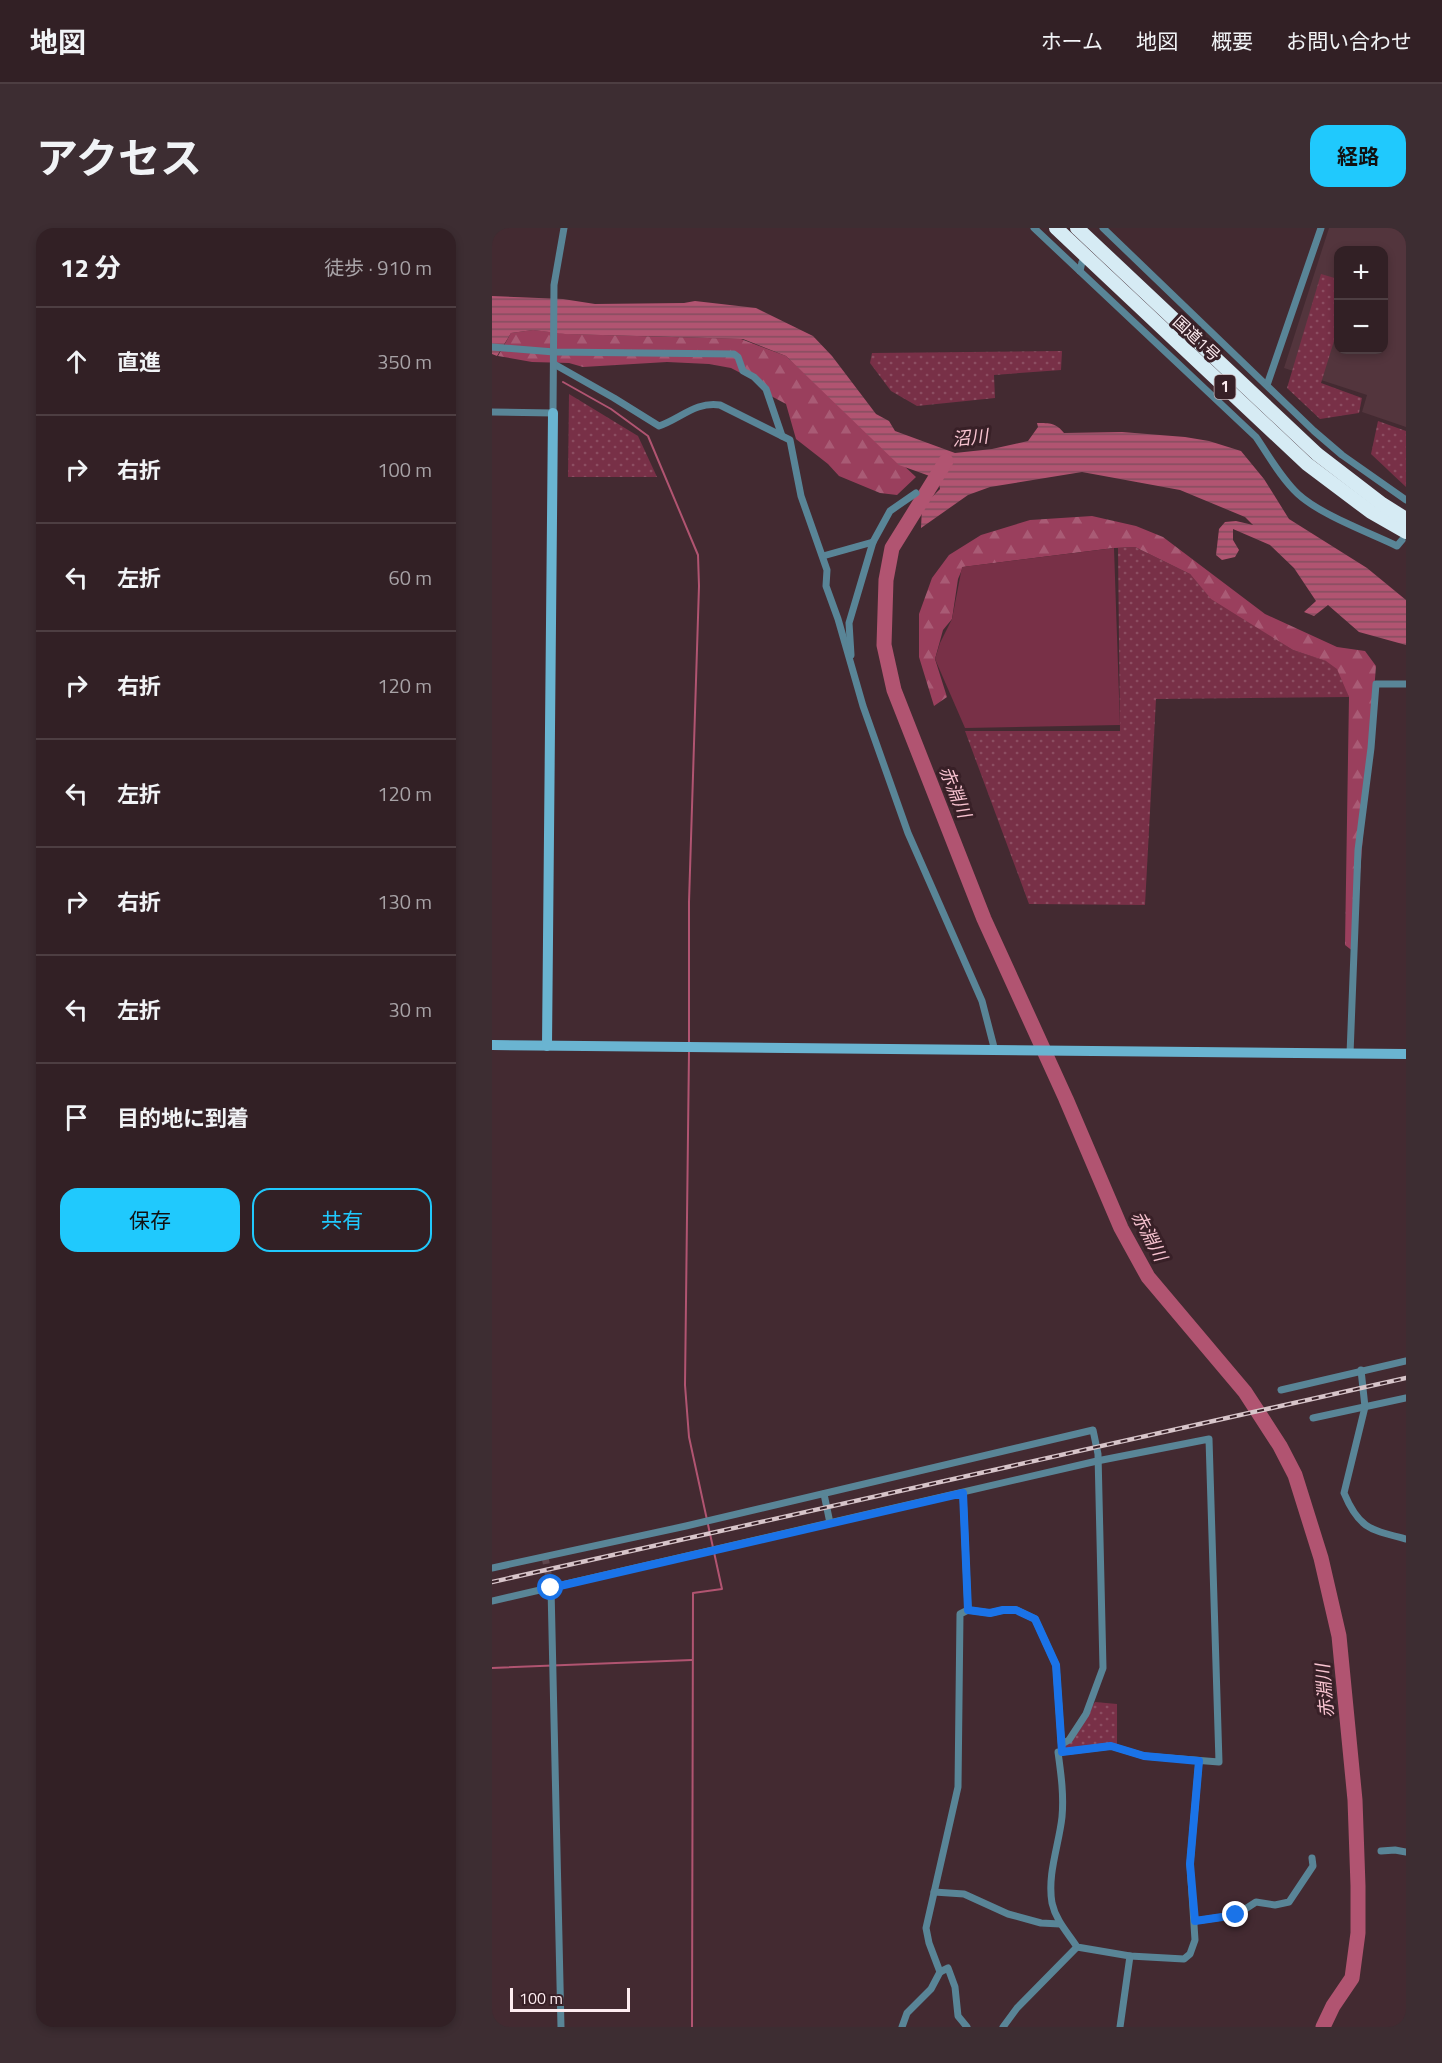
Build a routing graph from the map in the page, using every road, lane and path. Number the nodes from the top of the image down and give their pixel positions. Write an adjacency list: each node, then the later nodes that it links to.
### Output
1 (564, 228): 10 (street)
2 (1034, 228): 8 (street)
3 (1056, 228): 19 (highway, 国道1号 / 1)
4 (1103, 228): 12 (street)
5 (1321, 228): 12 (street)
6 (1085, 229): 18 (highway, 国道1号 / 1)
7 (1082, 262): 8 (street)
8 (1080, 271): 19 (street)
9 (492, 347): 10 (street)
10 (554, 352): 11 (street); 15 (street)
11 (554, 364): 14 (street); 15 (street)
12 (1267, 385): 17 (street)
13 (492, 412): 14 (street)
14 (553, 413): 25 (street)
15 (782, 436): 21 (street)
16 (916, 493): 20 (street)
17 (1406, 500)
18 (1406, 519)
19 (1404, 536)
20 (873, 542): 21 (street); 22 (street)
21 (823, 556): 22 (street)
22 (852, 673): 26 (street)
23 (1406, 684): 27 (street)
24 (492, 1045): 25 (street)
25 (547, 1046): 26 (street)
26 (1000, 1051): 27 (street)
27 (1350, 1054): 28 (street)
28 (1406, 1054)
29 (1406, 1361): 30 (street)
30 (1361, 1370): 31 (street); 33 (street)
31 (1281, 1390)
32 (1406, 1398): 33 (street)
33 (1365, 1407): 34 (street); 39 (street)
34 (1313, 1418)
35 (1097, 1461): 36 (street); 37 (street); 44 (street); 45 (street)
36 (963, 1493): 38 (street); 43 (street)
37 (824, 1494): 38 (street); 40 (street)
38 (830, 1523): 41 (street)
39 (1406, 1539)
40 (492, 1568)
41 (551, 1588): 42 (street); 55 (street)
42 (492, 1601)
43 (968, 1610): 44 (street); 49 (street)
44 (1062, 1748): 45 (street); 51 (street)
45 (1199, 1761): 50 (street)
46 (1381, 1851): 47 (street)
47 (1406, 1852)
48 (1312, 1858): 50 (street)
49 (934, 1892): 51 (street); 54 (street)
50 (1195, 1921): 53 (street)
51 (1060, 1924): 52 (street)
52 (1077, 1947): 53 (street); 58 (street)
53 (1130, 1956): 59 (street)
54 (940, 1972): 56 (street); 57 (street)
55 (561, 2027)
56 (902, 2027)
57 (967, 2027)
58 (1003, 2027)
59 (1120, 2027)

